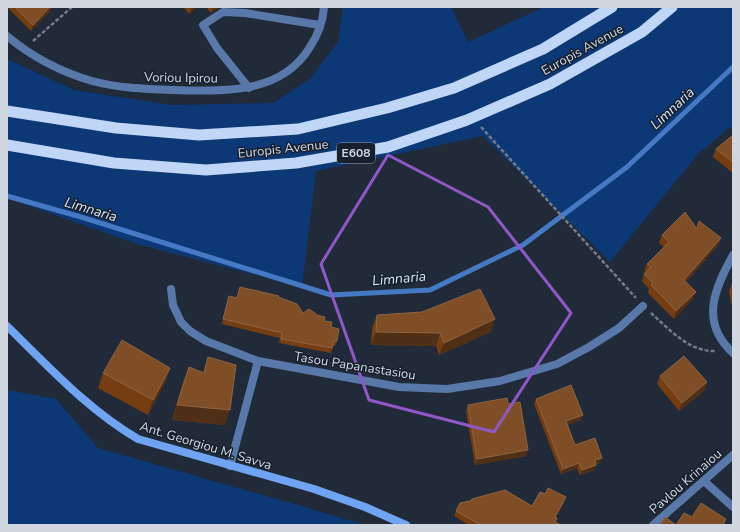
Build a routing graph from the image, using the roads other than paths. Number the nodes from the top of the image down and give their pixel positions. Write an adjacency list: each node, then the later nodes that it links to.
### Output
1 (324, 7): 4 (street, Voriou Ipirou)
2 (612, 7): 7 (highway, Europis Avenue)
3 (672, 7): 8 (highway, Europis Avenue / E608)
4 (320, 26): 6 (street, Voriou Ipirou); 6 (street)
5 (7, 36): 6 (street, Voriou Ipirou)
6 (249, 88)
7 (7, 111)
8 (7, 145)
9 (733, 255): 13 (street)
10 (171, 289): 14 (street, Tasou Papanastasiou)
11 (643, 306): 14 (street, Tasou Papanastasiou)
12 (7, 326): 16 (main road, Ant. Georgiou M. Savva)
13 (731, 352)
14 (258, 361): 16 (street)
15 (733, 455): 17 (street, Pavlou Krinaiou)
16 (230, 466): 19 (main road, Ant. Georgiou M. Savva)
17 (704, 481): 18 (street); 20 (street, Pavlou Krinaiou)
18 (733, 507)
19 (406, 525)
20 (653, 525)

